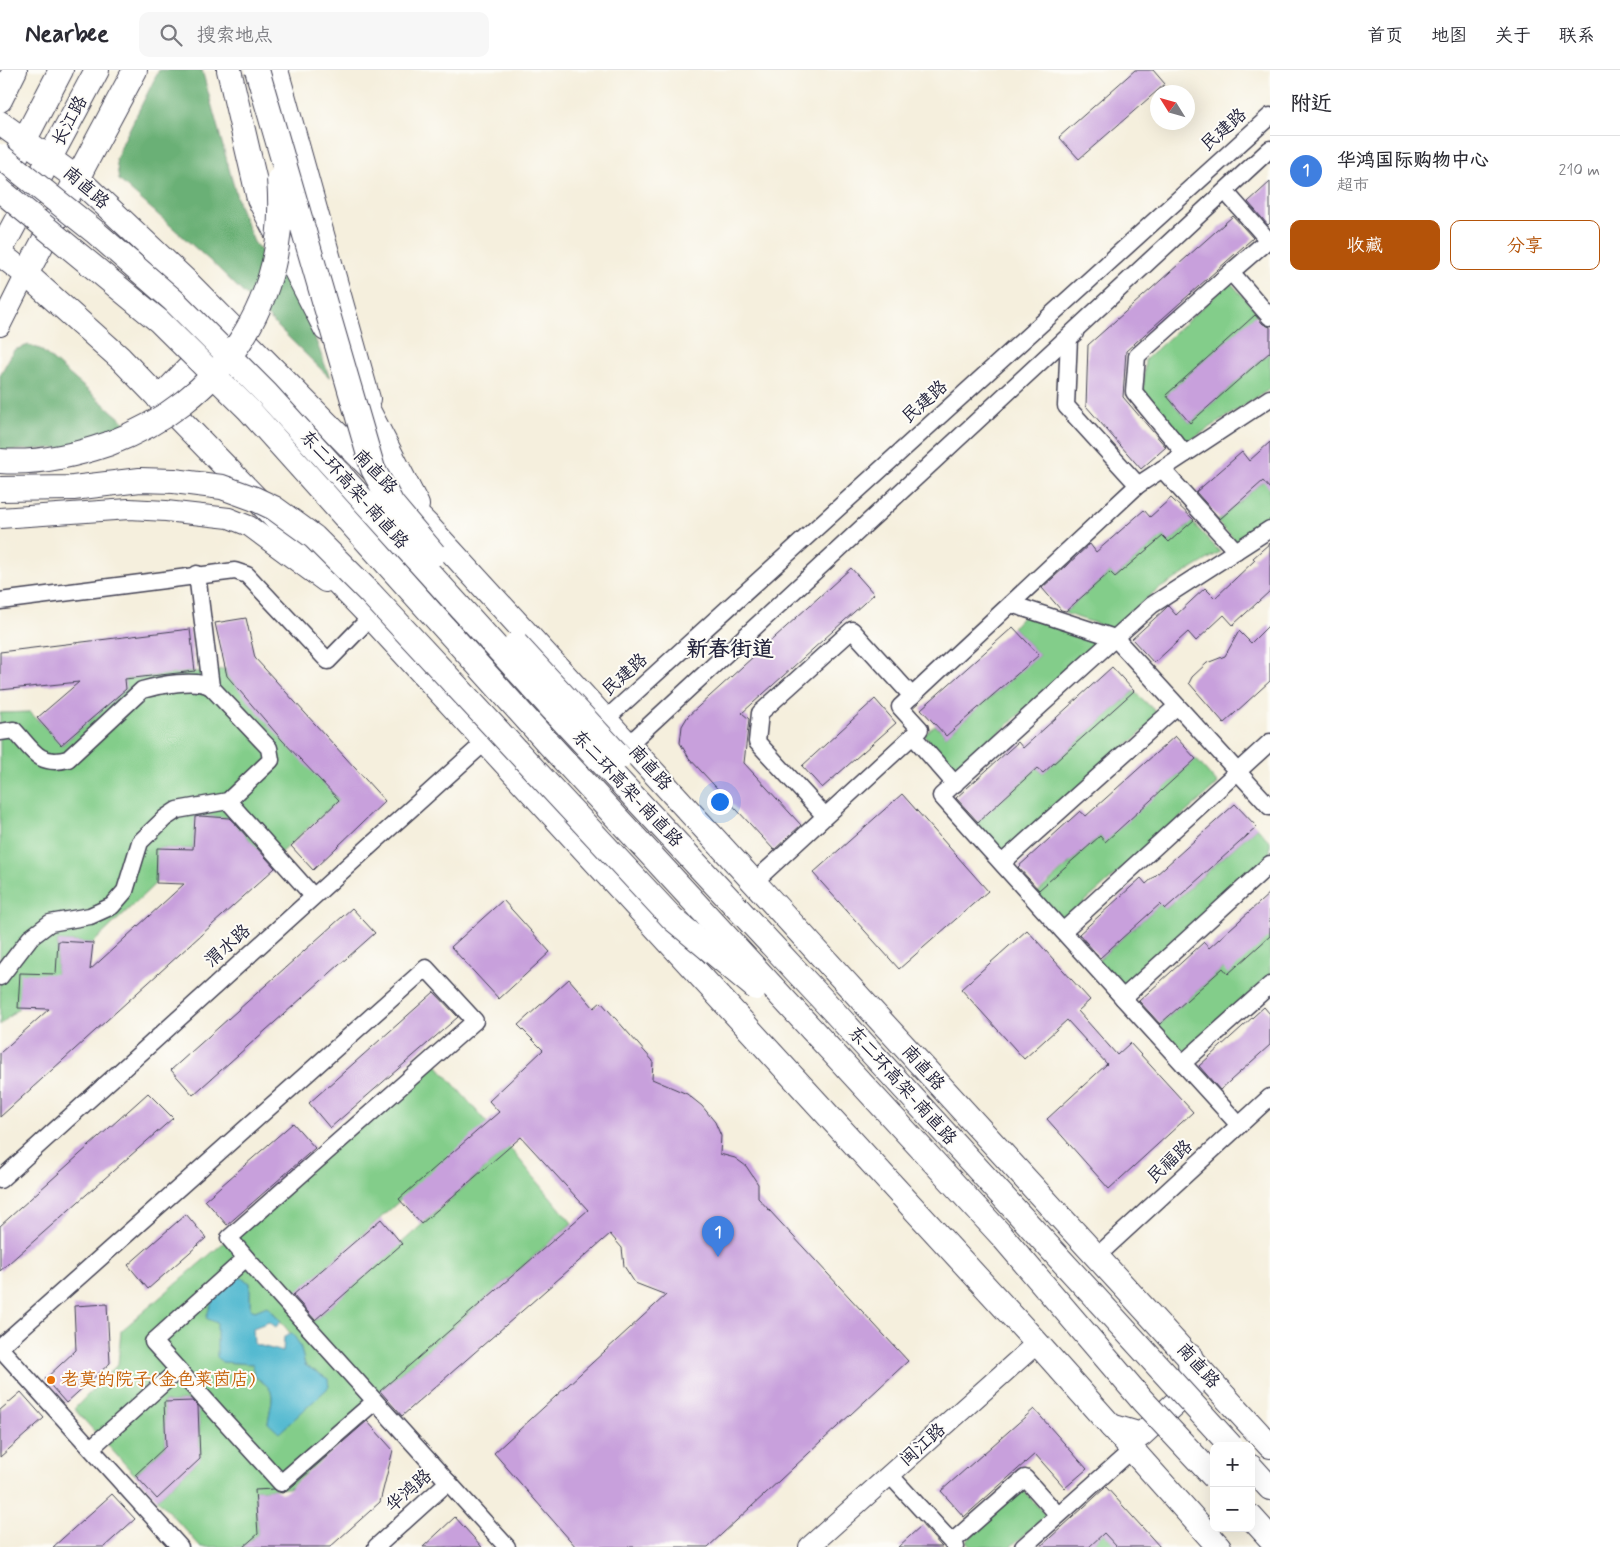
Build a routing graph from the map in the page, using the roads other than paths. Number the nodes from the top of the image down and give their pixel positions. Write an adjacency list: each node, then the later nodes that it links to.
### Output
1 (16, 70): 8 (highway)
2 (61, 70): 12 (highway, 长江路)
3 (97, 70): 15 (highway, 长江路)
4 (135, 70): 17 (highway)
5 (229, 70): 29 (highway)
6 (257, 70): 9 (highway, bridge)
7 (276, 70): 29 (highway)
8 (0, 100)
9 (265, 101): 31 (highway, bridge); 66 (highway, bridge)
10 (1270, 116): 47 (street, 民建路)
11 (0, 123): 12 (highway, 南直路)
12 (26, 141): 15 (highway, 南直路); 18 (highway, 长江路)
13 (1270, 149): 52 (street)
14 (0, 156): 66 (highway, 东二环高架-南直路, bridge)
15 (51, 158): 17 (highway, 南直路); 21 (highway, 长江路)
16 (1270, 164): 19 (street)
17 (78, 179): 23 (highway); 25 (highway, 南直路)
18 (0, 188): 67 (highway, 东二环高架-南直路, bridge)
19 (1231, 198): 20 (street); 33 (street)
20 (1269, 239): 22 (street)
21 (0, 252): 23 (highway)
22 (1231, 272): 24 (street); 30 (street)
23 (26, 274): 26 (main road); 28 (highway)
24 (1270, 317)
25 (230, 324): 28 (highway); 36 (highway, 南直路)
26 (0, 326)
27 (1270, 398): 30 (street)
28 (159, 399): 42 (highway)
29 (376, 427): 36 (highway)
30 (1185, 454): 32 (street)
31 (0, 461)
32 (1162, 469): 33 (street); 38 (street)
33 (1138, 485): 41 (street)
34 (0, 489): 67 (highway, bridge)
35 (0, 518): 42 (main road)
36 (428, 526): 47 (highway, 南直路)
37 (1270, 529): 38 (street)
38 (1236, 551): 43 (street)
39 (197, 574): 40 (street); 42 (street); 44 (street)
40 (0, 600)
41 (1011, 604): 43 (street); 45 (street)
42 (371, 617): 50 (highway)
43 (1115, 638): 46 (street); 54 (street)
44 (211, 687): 48 (street); 55 (street)
45 (912, 696): 49 (street); 57 (street)
46 (1177, 706): 53 (street); 58 (street)
47 (606, 719): 52 (highway, 南直路)
48 (0, 732)
49 (912, 736): 54 (street); 57 (street)
50 (485, 742): 61 (street, 渭水路); 74 (highway)
51 (1270, 742): 53 (street)
52 (629, 744): 60 (highway, 南直路)
53 (1237, 771): 56 (street); 62 (street)
54 (955, 784): 58 (street)
55 (228, 801): 61 (street); 63 (street)
56 (1270, 807)
57 (825, 816): 60 (street)
58 (1002, 864): 62 (street)
59 (1270, 864): 65 (street)
60 (754, 882): 72 (highway, 南直路)
61 (314, 896): 71 (street, 渭水路)
62 (1062, 930): 65 (street)
63 (0, 977)
64 (1270, 985): 68 (street)
65 (1123, 998): 68 (street)
66 (837, 1015): 80 (highway, 东二环高架-南直路, bridge)
67 (818, 1039): 85 (highway, 东二环高架-南直路, bridge)
68 (1183, 1063): 70 (street)
69 (1270, 1097): 70 (street, 民福路)
70 (1239, 1125): 72 (street, 民福路)
71 (0, 1180)
72 (1096, 1257): 76 (highway, 南直路)
73 (246, 1258): 75 (street); 77 (street); 78 (street)
74 (1041, 1347): 79 (highway); 86 (main road, 闽江路)
75 (0, 1348): 82 (street)
76 (1190, 1356): 79 (highway); 81 (highway, 南直路)
77 (178, 1370): 78 (street); 82 (street)
78 (374, 1402): 87 (street)
79 (1111, 1426): 83 (highway)
80 (1228, 1442)
81 (1270, 1446)
82 (91, 1448): 93 (street)
83 (1133, 1449): 89 (street); 99 (highway)
84 (1255, 1471): 88 (highway)
85 (1210, 1473)
86 (894, 1479): 92 (street); 96 (main road, 闽江路); 97 (main road, 闽江路)
87 (448, 1482): 94 (street, 华鸿路); 95 (street, 华鸿路)
88 (1270, 1488)
89 (1058, 1515): 92 (street); 98 (street)
90 (1255, 1522): 91 (highway)
91 (1270, 1538)
92 (954, 1545)
93 (180, 1547)
94 (376, 1547)
95 (507, 1547)
96 (809, 1547)
97 (827, 1547)
98 (1023, 1547)
99 (1219, 1547)

